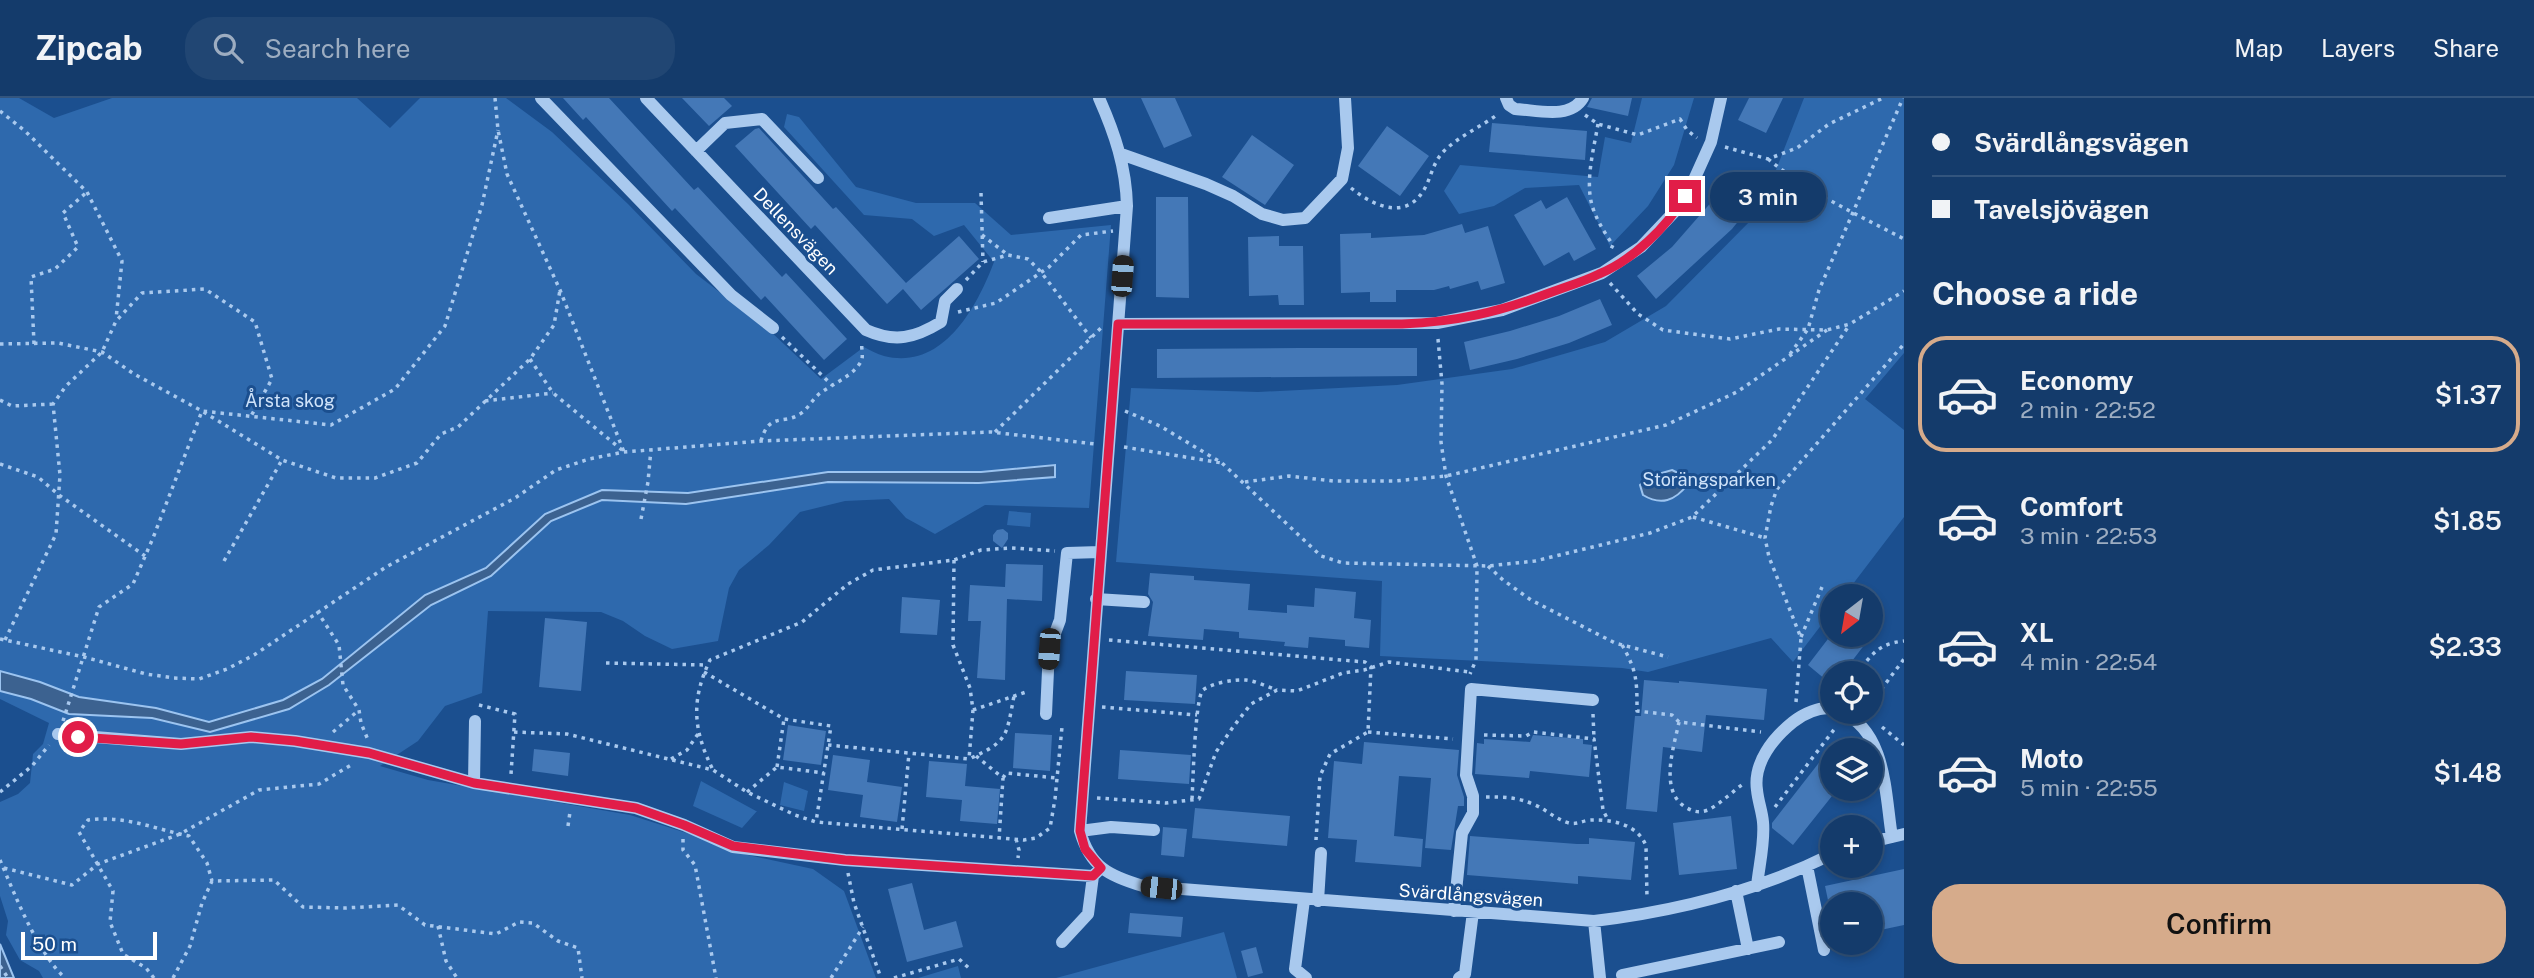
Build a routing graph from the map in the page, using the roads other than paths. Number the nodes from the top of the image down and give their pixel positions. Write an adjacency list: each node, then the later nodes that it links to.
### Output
1 (541, 98): 15 (street)
2 (646, 98): 8 (street, Dellensvägen)
3 (1099, 98): 9 (street)
4 (1345, 98): 9 (street)
5 (1583, 98): 7 (street)
6 (1721, 98): 14 (street)
7 (1507, 102)
8 (696, 151): 10 (street); 13 (street, Dellensvägen)
9 (1121, 154): 11 (street)
10 (818, 178)
11 (1127, 206): 12 (street); 14 (street)
12 (1049, 218)
13 (957, 289)
14 (1118, 324): 16 (street)
15 (773, 328)
16 (1100, 552): 17 (street); 21 (street)
17 (1096, 599): 18 (street); 27 (street)
18 (1144, 602)
19 (1593, 700): 36 (street)
20 (1820, 710): 33 (street)
21 (1046, 714)
22 (475, 722): 25 (street)
23 (1855, 724): 28 (street)
24 (58, 734): 25 (street, Svärdlångsvägen)
25 (474, 783): 32 (street, Svärdlångsvägen)
26 (1154, 830): 27 (street)
27 (1080, 831): 32 (street)
28 (1898, 836)
29 (1321, 853): 35 (street)
30 (1820, 860): 31 (street, Svärdlångsvägen)
31 (1807, 866): 33 (street, Svärdlångsvägen); 39 (street)
32 (1097, 872): 35 (street, Svärdlångsvägen); 40 (street)
33 (1757, 886): 34 (street, Svärdlångsvägen)
34 (1736, 891): 38 (street, Svärdlångsvägen); 42 (street)
35 (1311, 900): 36 (street, Svärdlångsvägen); 44 (street)
36 (1454, 911): 37 (street, Svärdlångsvägen)
37 (1473, 912): 38 (street, Svärdlångsvägen); 45 (street)
38 (1594, 921): 46 (street)
39 (1820, 930)
40 (1062, 942)
41 (1779, 943): 42 (street)
42 (1748, 949): 43 (street)
43 (1622, 975)
44 (1306, 978)
45 (1459, 978)
46 (1600, 978)

